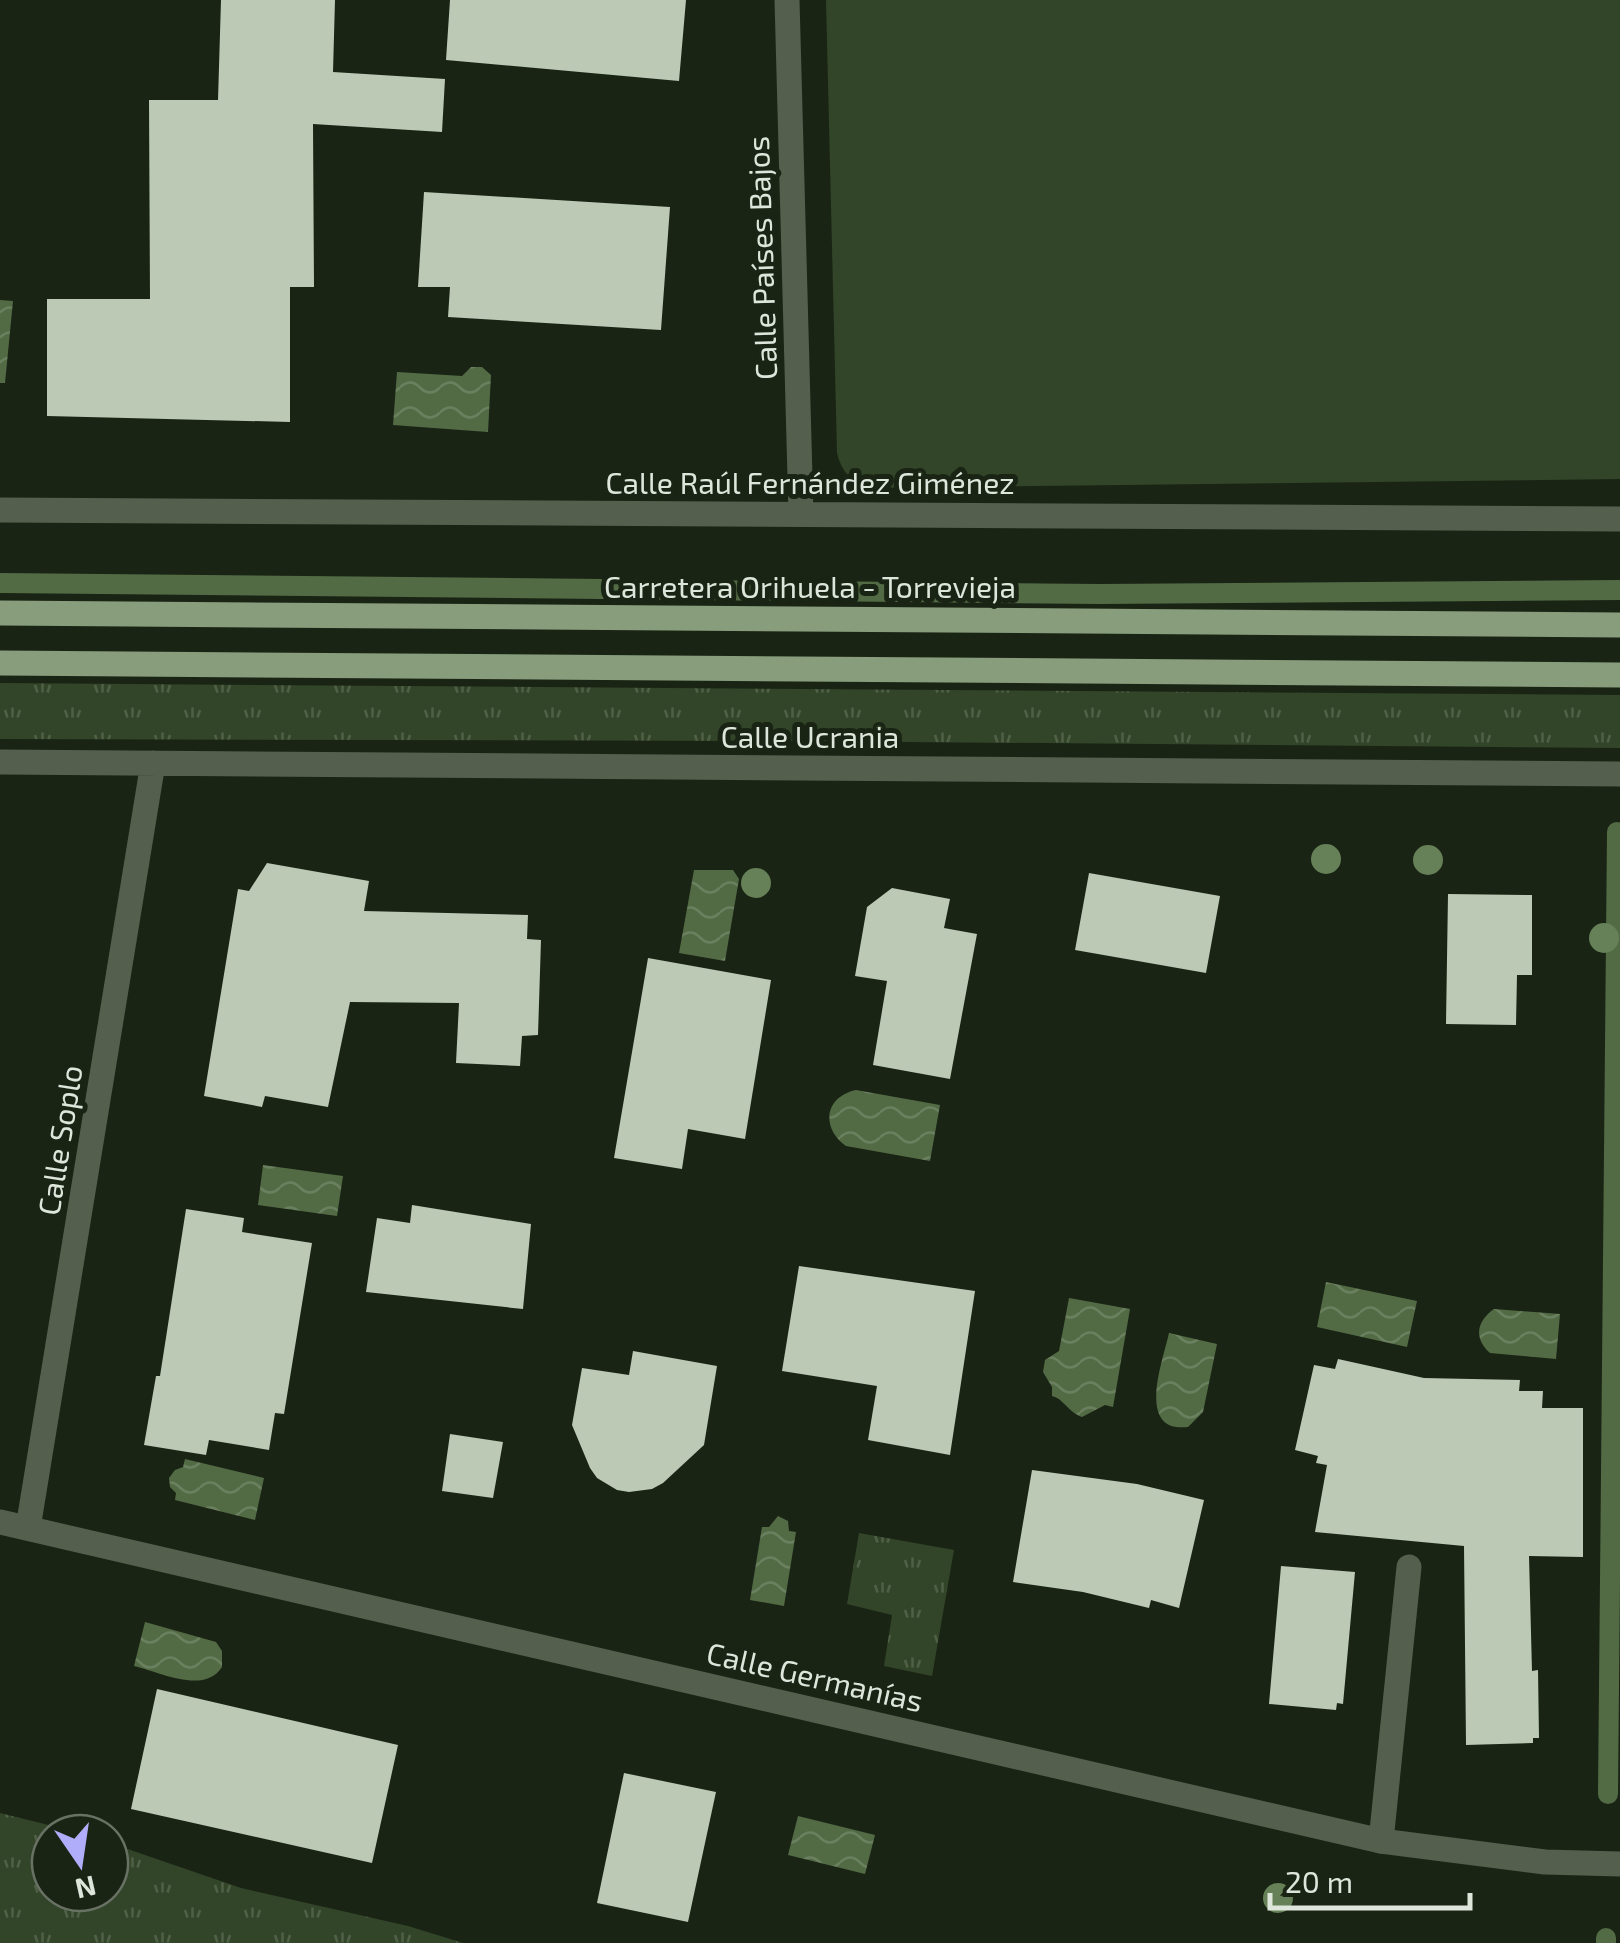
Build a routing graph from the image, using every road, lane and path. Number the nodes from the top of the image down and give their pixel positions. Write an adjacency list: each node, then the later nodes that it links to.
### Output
1 (786, 0): 3 (street, Calle Países Bajos)
2 (0, 510): 3 (street, Calle Raúl Fernández Giménez)
3 (801, 514): 4 (street, Calle Raúl Fernández Giménez)
4 (1620, 518)
5 (0, 612): 6 (main road, Carretera Orihuela - Torrevieja)
6 (1620, 625)
7 (0, 662): 8 (main road)
8 (1620, 675)
9 (0, 762): 10 (street, Calle Ucrania)
10 (153, 764): 11 (street, Calle Ucrania); 13 (street, Calle Soplo)
11 (1620, 774)
12 (0, 1522): 13 (street, Calle Germanías)
13 (28, 1528): 15 (street, Calle Germanías)
14 (1410, 1567): 15 (street)
15 (1381, 1840): 16 (street, Calle Germanías)
16 (1620, 1864)

